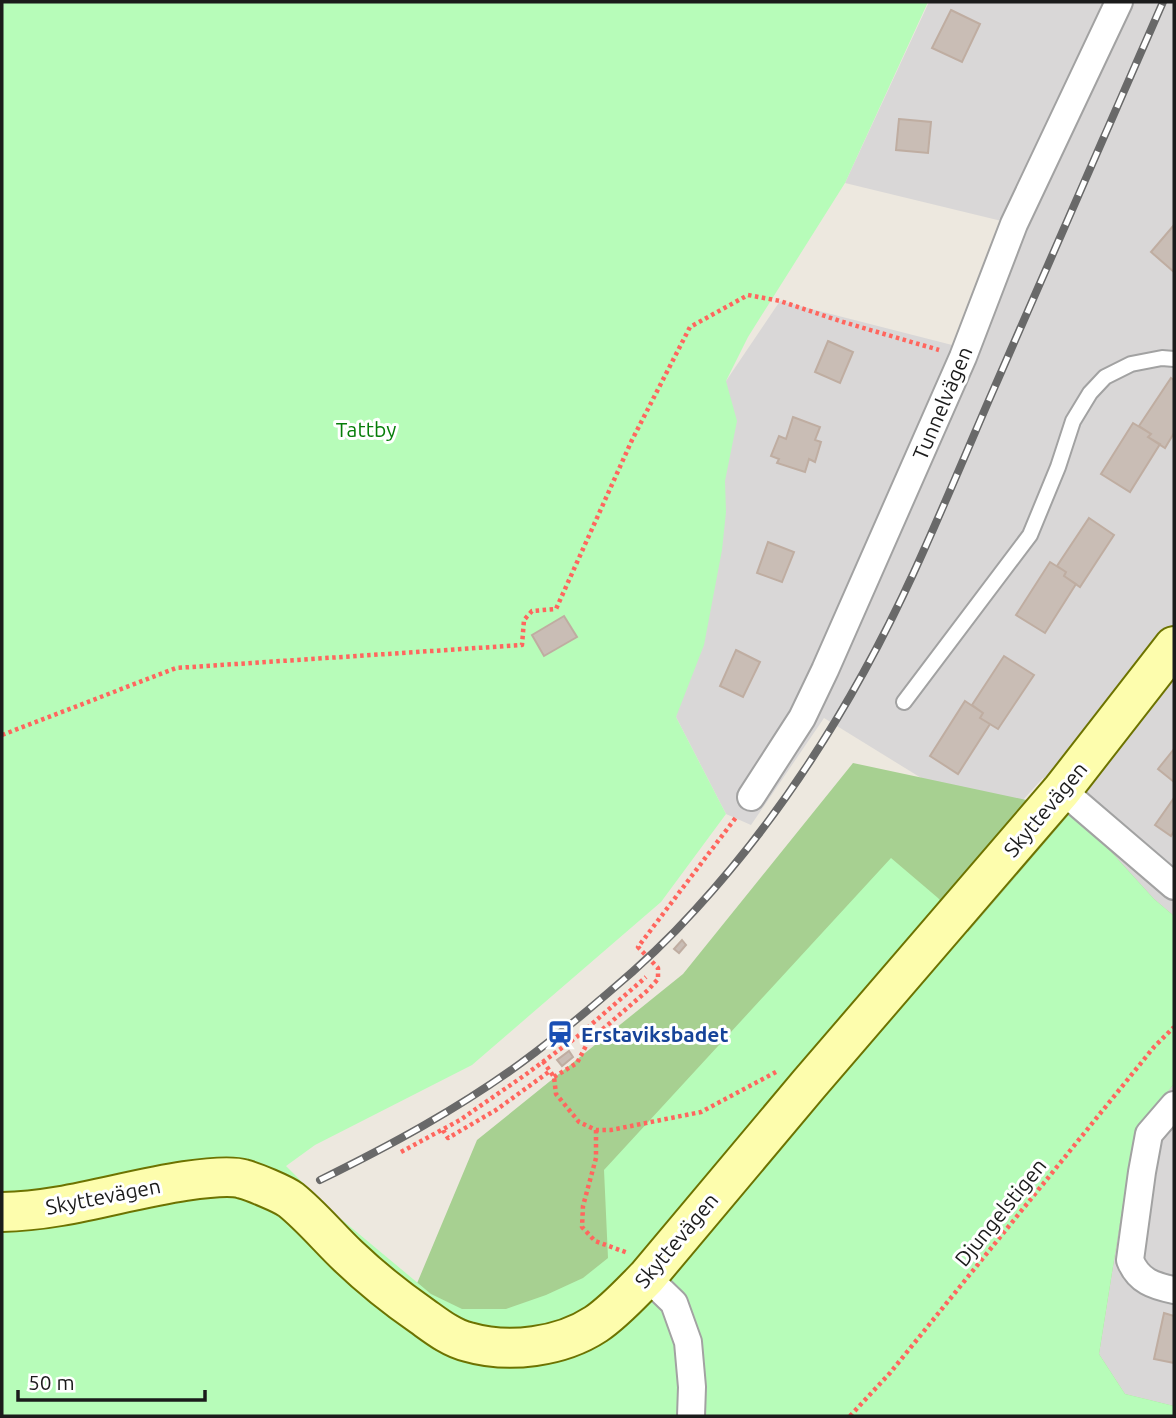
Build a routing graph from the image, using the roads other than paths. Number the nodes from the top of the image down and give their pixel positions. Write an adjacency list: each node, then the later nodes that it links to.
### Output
1 (1119, 2): 6 (street, Tunnelvägen)
2 (1174, 359): 4 (lane)
3 (1174, 646): 5 (street, Skyttevägen)
4 (904, 702)
5 (1062, 790): 7 (street); 10 (street, Skyttevägen)
6 (751, 797)
7 (1174, 886)
8 (1174, 1105): 11 (street)
9 (2, 1212): 10 (street, Skyttevägen)
10 (639, 1265): 12 (street)
11 (1174, 1290)
12 (691, 1416)

